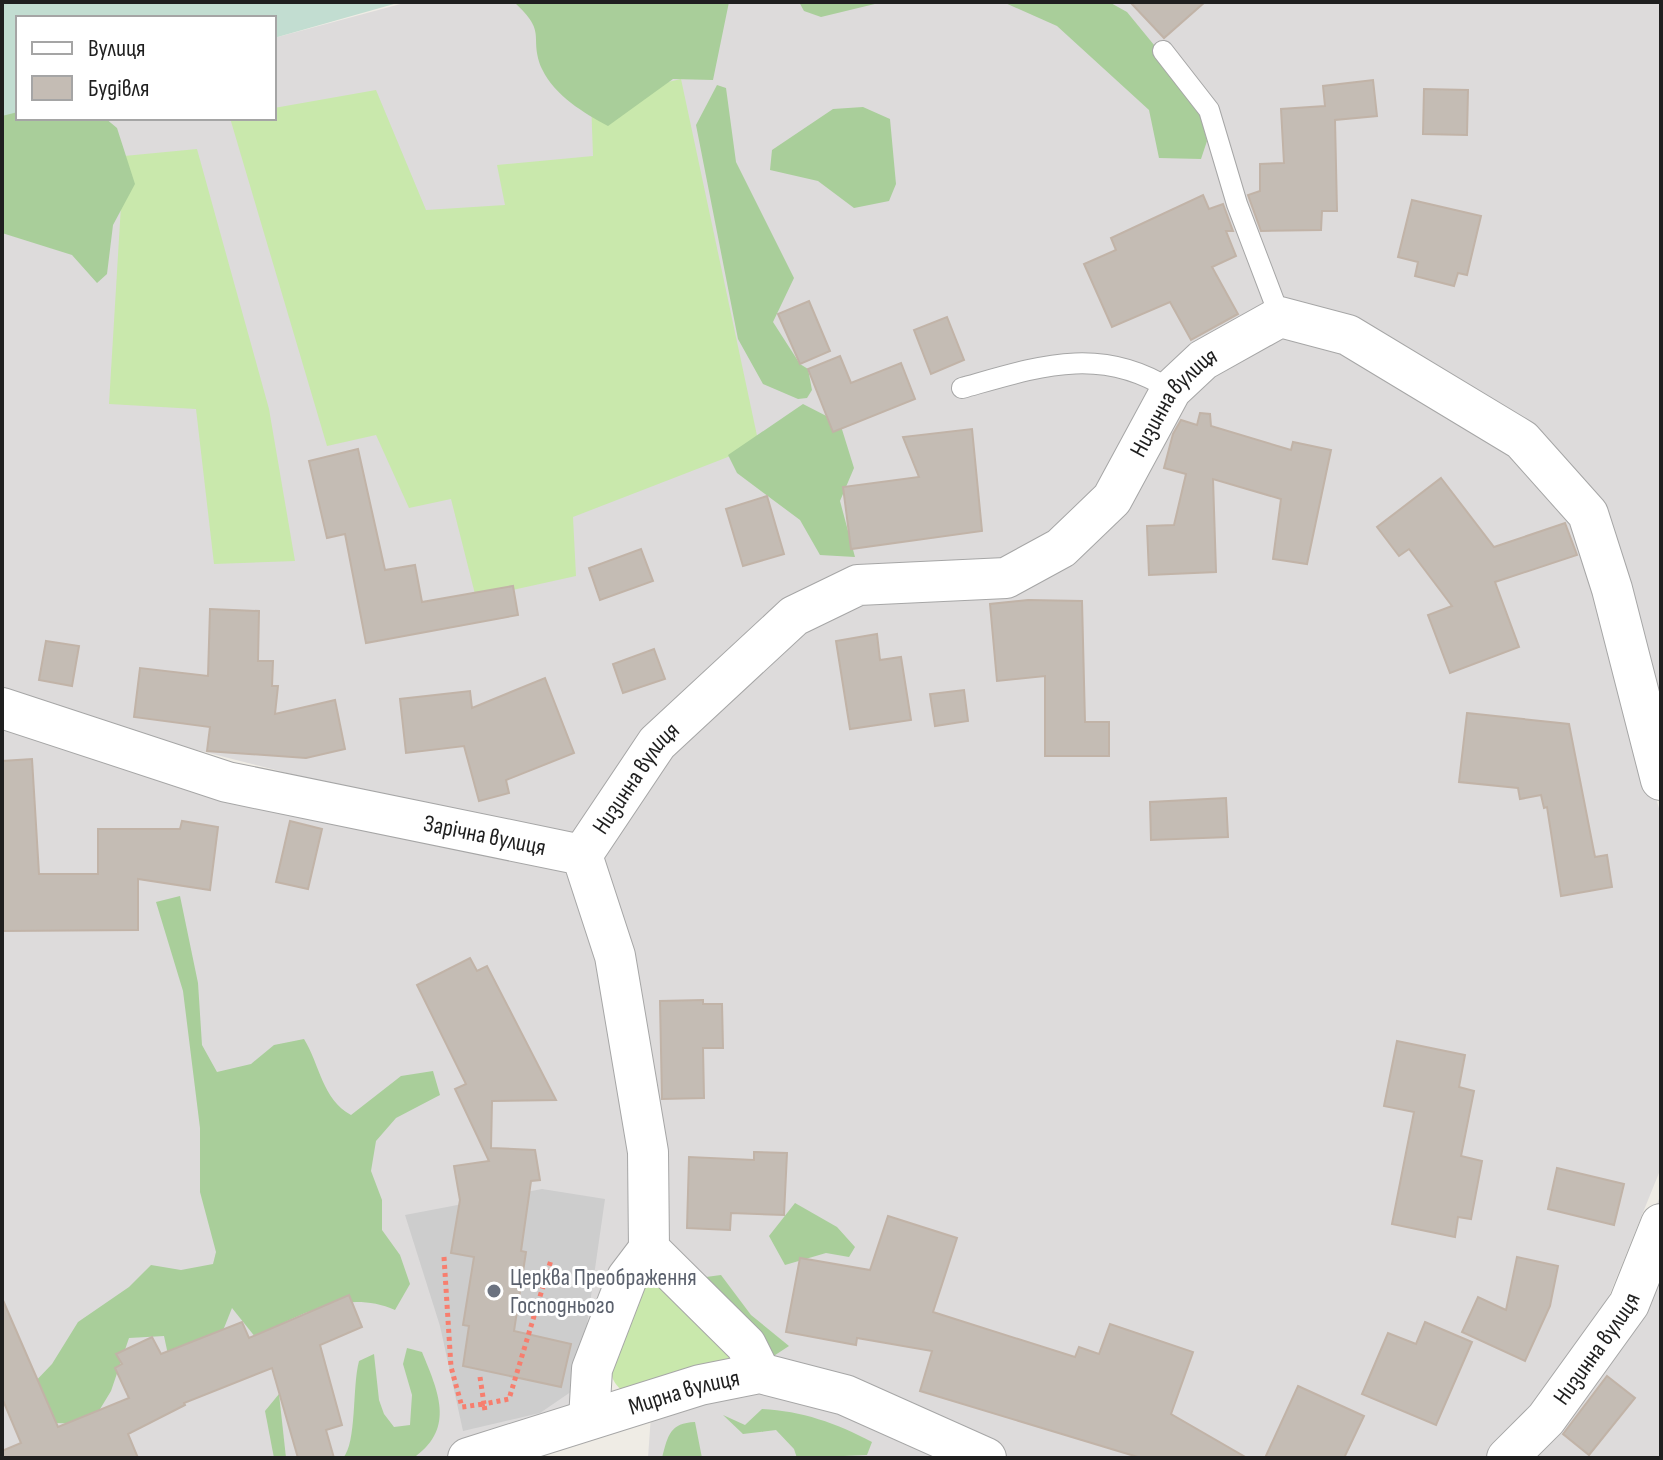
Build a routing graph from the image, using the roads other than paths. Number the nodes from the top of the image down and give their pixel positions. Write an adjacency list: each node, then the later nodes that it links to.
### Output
1 (1163, 51): 2 (lane)
2 (1280, 317): 4 (street, Низинна вулиця); 6 (street)
3 (962, 388): 4 (lane)
4 (1171, 390): 7 (street, Низинна вулиця)
5 (2, 708): 7 (street, Зарічна вулиця)
6 (1661, 780)
7 (582, 855): 9 (street)
8 (1661, 1224): 14 (street, Низинна вулиця)
9 (649, 1249): 10 (street); 11 (street)
10 (760, 1373): 11 (street, Мирна вулиця); 13 (street, Мирна вулиця)
11 (589, 1419): 12 (street, Мирна вулиця)
12 (468, 1458)
13 (986, 1458)
14 (1507, 1458)

